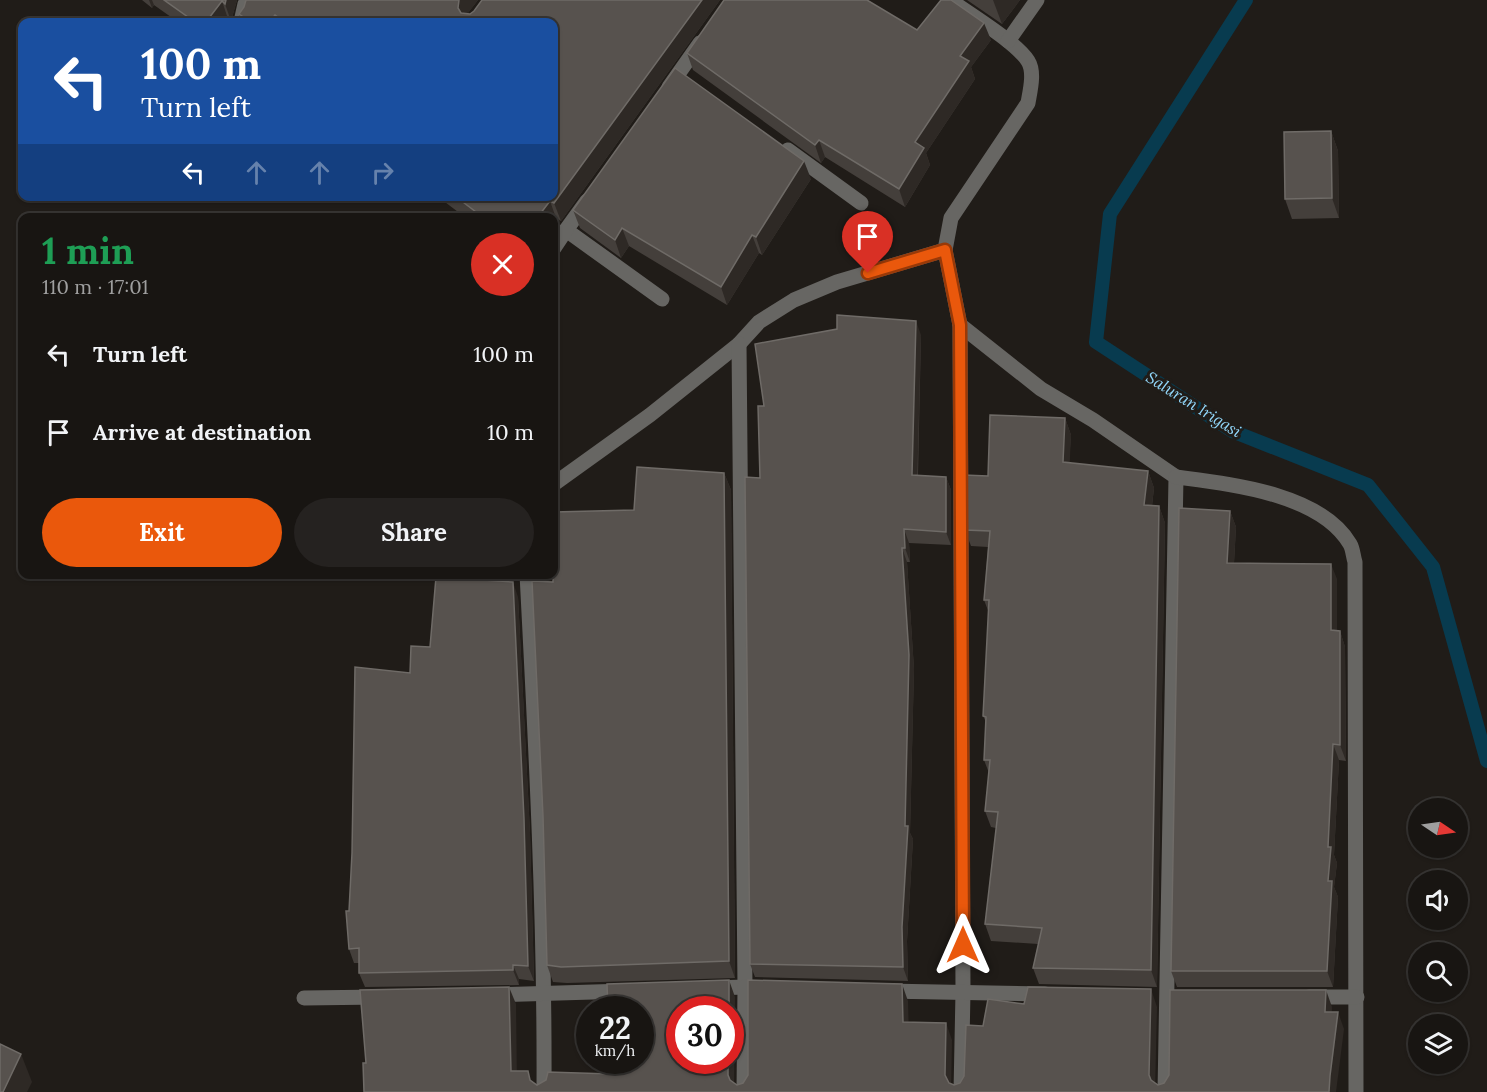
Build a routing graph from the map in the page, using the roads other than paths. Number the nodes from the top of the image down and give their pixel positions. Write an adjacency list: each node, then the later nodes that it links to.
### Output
1 (248, 0): 4 (street)
2 (950, 0): 6 (street)
3 (1037, 0): 6 (street)
4 (242, 18)
5 (711, 27): 7 (street)
6 (1008, 41): 13 (street)
7 (659, 100)
8 (775, 141): 10 (street)
9 (593, 193): 11 (street)
10 (861, 203)
11 (566, 230): 12 (street); 14 (street)
12 (558, 242)
13 (945, 250): 15 (street); 16 (street)
14 (662, 299)
15 (960, 325): 17 (street); 25 (street)
16 (739, 344): 18 (street); 20 (street)
17 (1176, 477): 31 (street); 36 (street)
18 (558, 481)
19 (527, 579): 26 (street)
20 (745, 987): 21 (street); 22 (street); 34 (street)
21 (768, 988)
22 (698, 989)
23 (871, 990): 25 (street)
24 (639, 991): 26 (street)
25 (963, 992): 27 (street); 35 (street)
26 (544, 994): 28 (street); 33 (street)
27 (1058, 995)
28 (475, 996)
29 (395, 997): 32 (street)
30 (1297, 997): 31 (street)
31 (1357, 997): 37 (street)
32 (304, 998)
33 (544, 1092)
34 (744, 1092)
35 (961, 1092)
36 (1165, 1092)
37 (1356, 1092)

